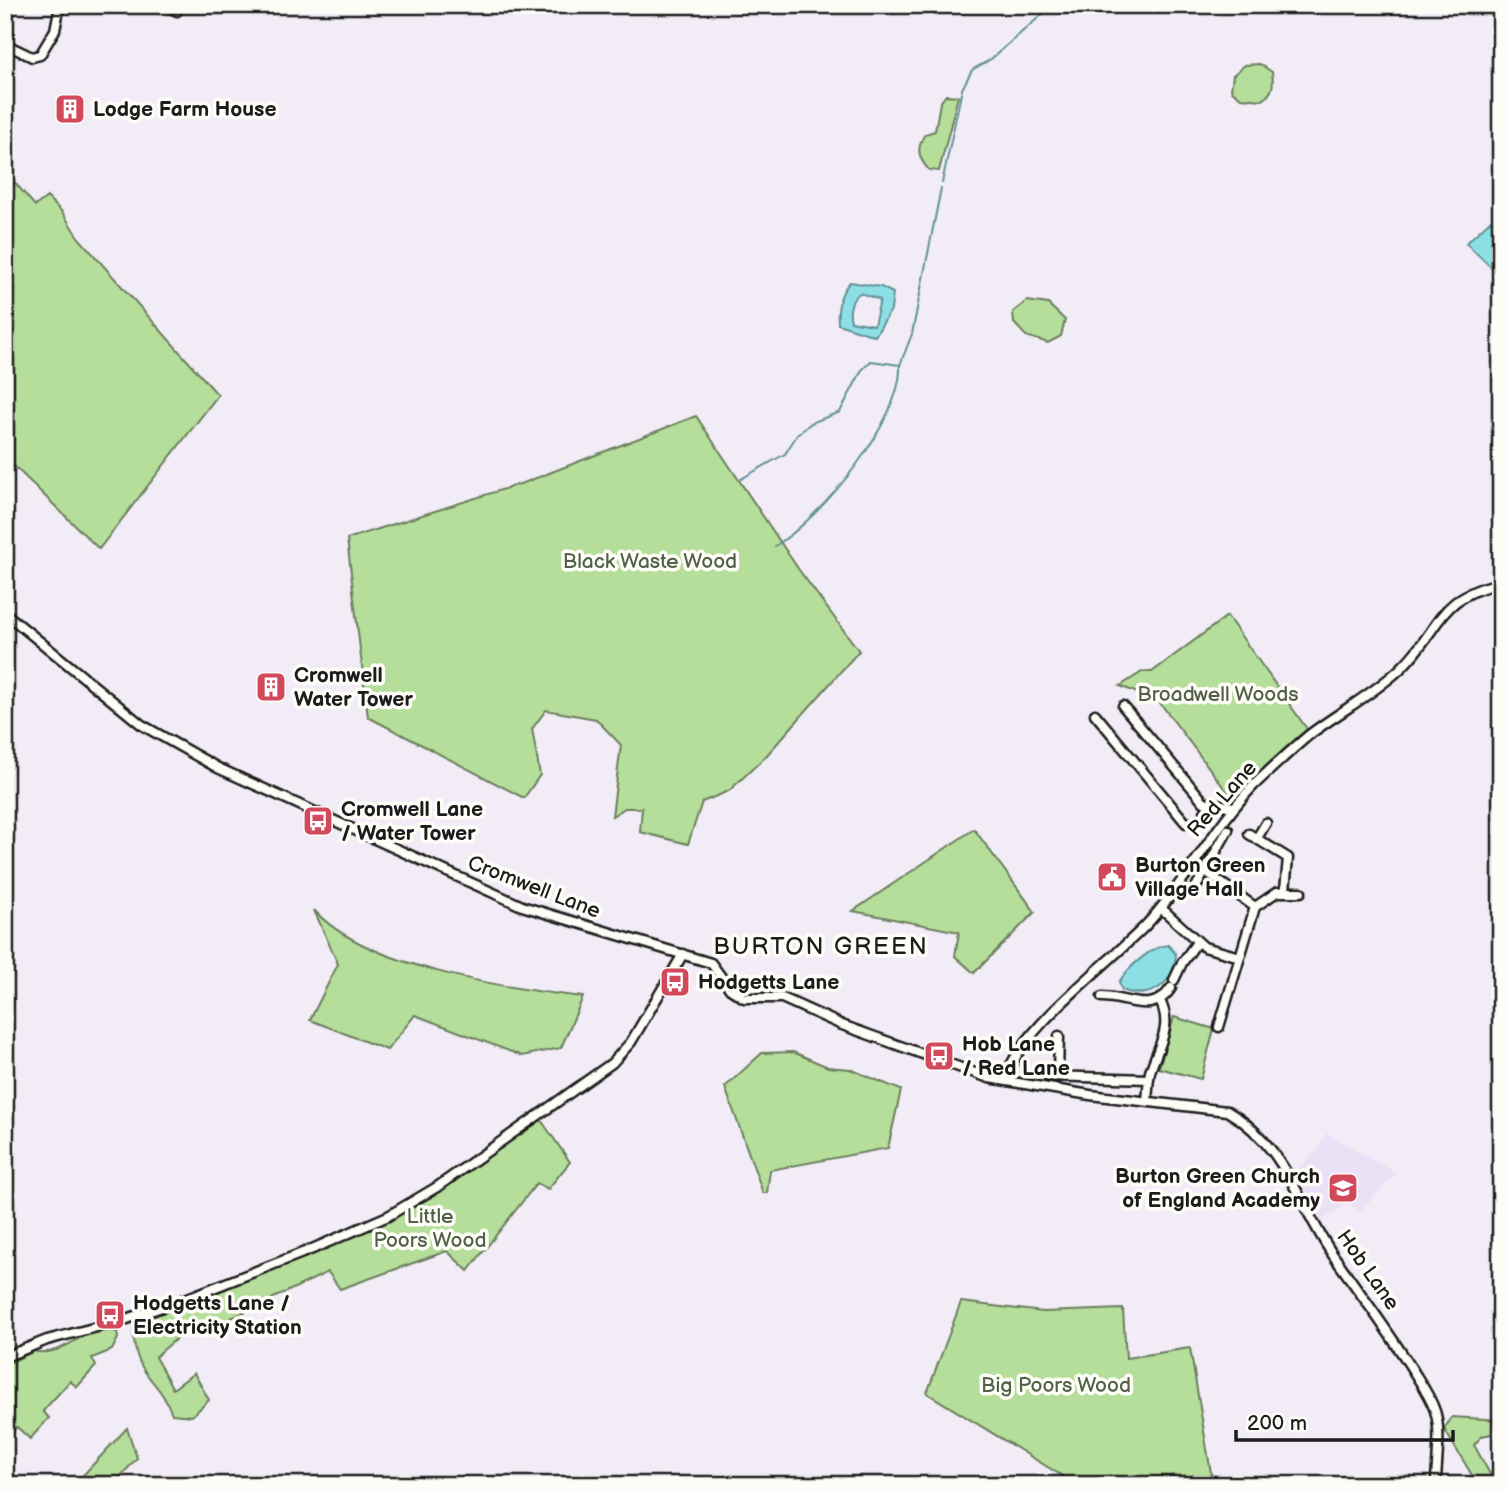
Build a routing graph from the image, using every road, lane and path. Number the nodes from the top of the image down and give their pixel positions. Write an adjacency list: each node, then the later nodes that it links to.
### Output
1 (60, 5): 4 (street)
2 (166, 5): 3 (street)
3 (177, 11)
4 (5, 44)
5 (1501, 583): 10 (street, Red Lane)
6 (5, 612): 20 (street, Cromwell Lane)
7 (1123, 706): 9 (street)
8 (1095, 714): 9 (street)
9 (1212, 802): 10 (street)
10 (1234, 807): 18 (street, Red Lane)
11 (1266, 823): 15 (street)
12 (1228, 830): 13 (street)
13 (1206, 872): 14 (street); 17 (street)
14 (1196, 887)
15 (1285, 890): 16 (street); 17 (street)
16 (1301, 892)
17 (1255, 907): 21 (street)
18 (1161, 908): 19 (street); 29 (street, Red Lane)
19 (1197, 942): 21 (street); 23 (street)
20 (683, 954): 29 (street, Cromwell Lane); 31 (street)
21 (1240, 957): 24 (street)
22 (1102, 998): 23 (street)
23 (1160, 1001): 28 (street)
24 (1219, 1027)
25 (1059, 1035): 26 (street)
26 (1058, 1074): 27 (street); 28 (street)
27 (1048, 1076)
28 (1149, 1079): 30 (street)
29 (1005, 1080): 30 (street, Hob Lane)
30 (1147, 1101): 32 (street, Hob Lane)
31 (5, 1357)
32 (1436, 1485)

